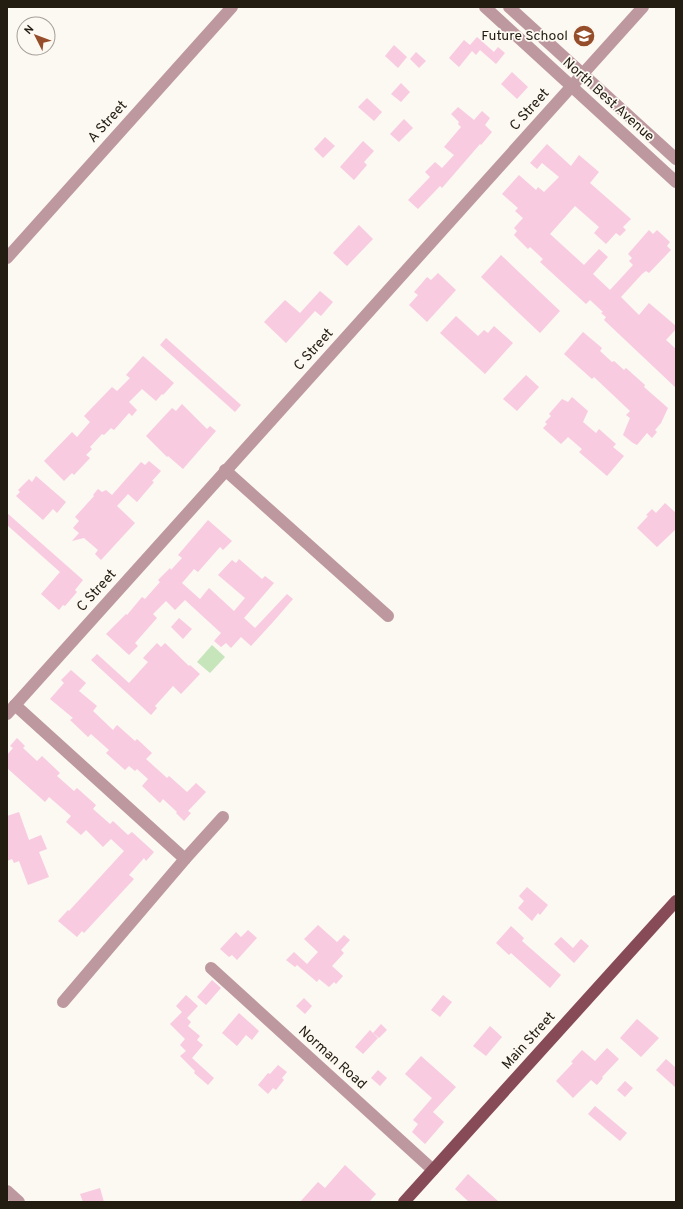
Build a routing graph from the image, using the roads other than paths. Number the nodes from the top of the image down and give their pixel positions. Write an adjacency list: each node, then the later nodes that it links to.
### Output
1 (232, 7): 9 (street, A Street)
2 (485, 7): 6 (street, North Best Avenue)
3 (509, 7): 5 (street, North Best Avenue)
4 (643, 7): 5 (street, C Street)
5 (583, 74): 6 (street, C Street); 7 (street, North Best Avenue)
6 (571, 86): 8 (street, North Best Avenue); 10 (street, C Street)
7 (676, 159)
8 (676, 182)
9 (7, 258)
10 (225, 470): 11 (street); 12 (street, C Street)
11 (388, 616)
12 (11, 710): 14 (street)
13 (223, 817): 14 (street)
14 (184, 859): 17 (street)
15 (676, 901): 18 (main road, Main Street)
16 (211, 968): 18 (street, Norman Road)
17 (63, 1002)
18 (433, 1170): 21 (main road, Main Street)
19 (7, 1191): 20 (street)
20 (19, 1202)
21 (404, 1202)

